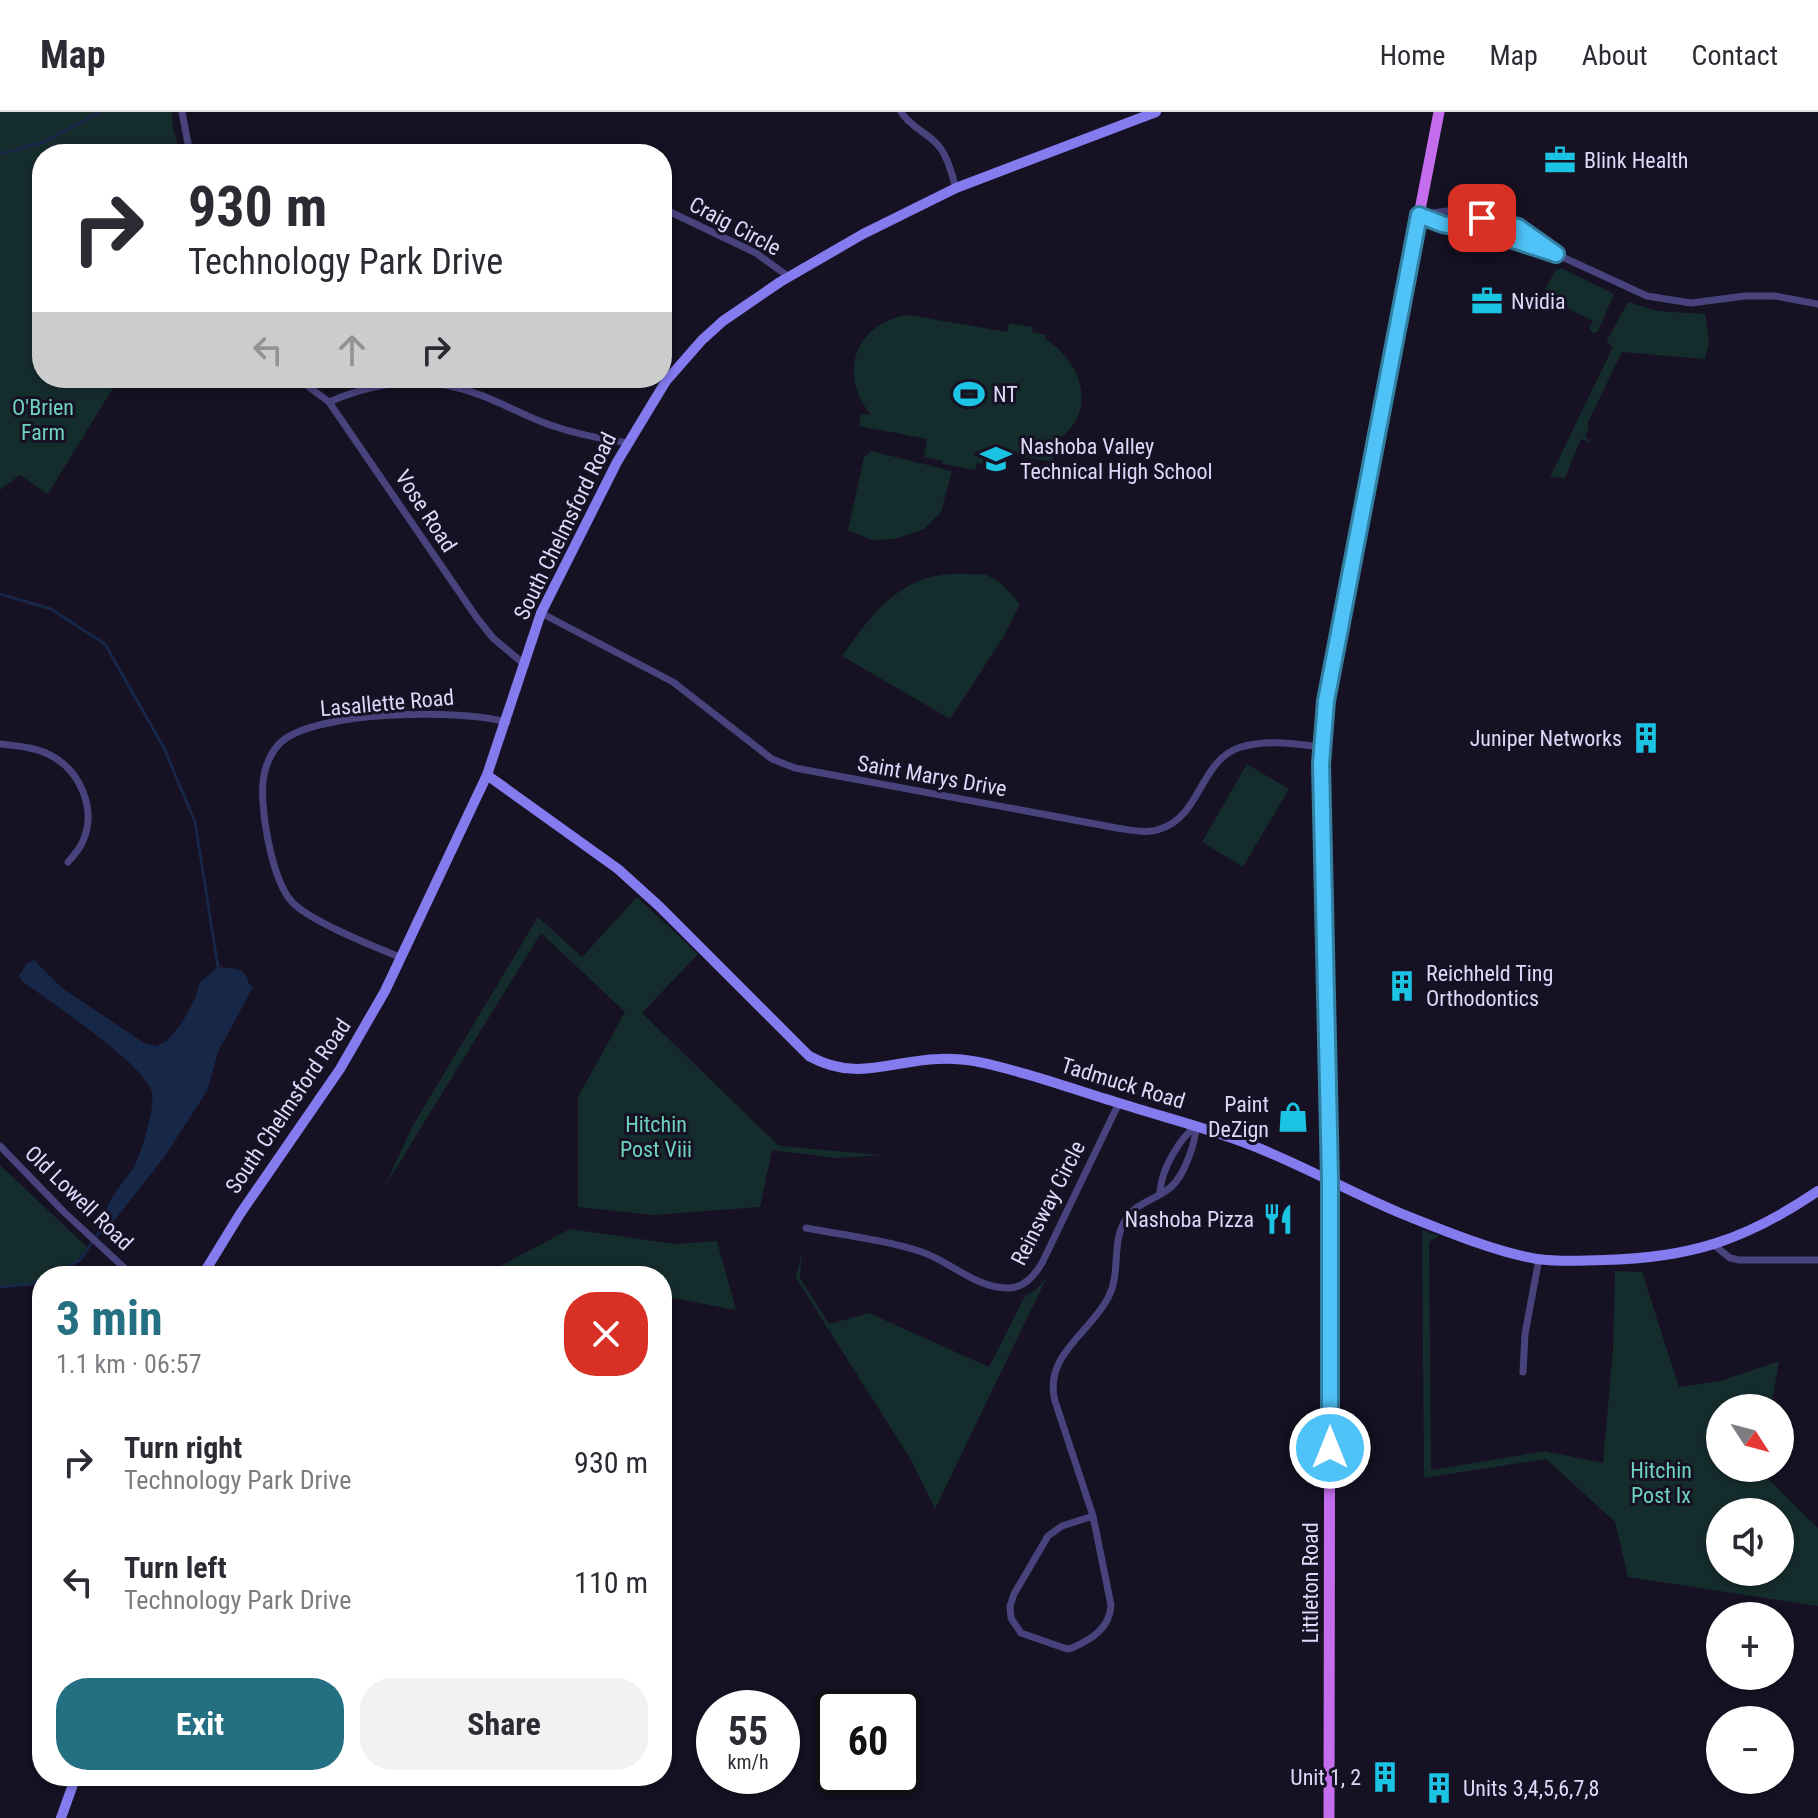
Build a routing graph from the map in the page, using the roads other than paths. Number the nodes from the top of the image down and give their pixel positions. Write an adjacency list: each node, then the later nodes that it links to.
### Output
1 (182, 112): 5 (street)
2 (901, 112): 6 (street)
3 (1156, 112): 6 (main road, South Chelmsford Road)
4 (1439, 112): 8 (main road, Littleton Road)
5 (188, 144)
6 (956, 188): 10 (main road, South Chelmsford Road)
7 (672, 213): 10 (street, Craig Circle)
8 (1419, 215): 9 (street); 9 (street); 23 (main road, Littleton Road)
9 (1556, 254): 11 (street)
10 (789, 277): 12 (main road, South Chelmsford Road)
11 (1818, 304)
12 (672, 374)
13 (310, 388): 17 (street, Vose Road)
14 (365, 388): 17 (street)
15 (467, 388): 18 (street)
16 (662, 388): 18 (main road, South Chelmsford Road)
17 (329, 402): 20 (street, Vose Road)
18 (628, 443): 19 (main road, South Chelmsford Road)
19 (541, 613): 20 (main road, South Chelmsford Road); 23 (street, Saint Marys Drive)
20 (524, 664): 21 (main road, South Chelmsford Road)
21 (507, 722): 24 (main road, South Chelmsford Road); 26 (street, Lasallette Road)
22 (0, 744): 25 (street)
23 (1322, 747): 30 (main road, Littleton Road)
24 (487, 775): 26 (main road, South Chelmsford Road); 27 (main road, Tadmuck Road)
25 (68, 862)
26 (402, 958): 38 (main road, South Chelmsford Road)
27 (1119, 1103): 28 (main road, Tadmuck Road); 33 (street, Reinsway Circle)
28 (1196, 1126): 30 (main road, Tadmuck Road); 32 (street); 32 (street)
29 (0, 1146): 37 (street, Old Lowell Road)
30 (1330, 1179): 35 (main road, Tadmuck Road); 43 (main road, Littleton Road)
31 (1818, 1191): 34 (main road, Tadmuck Road)
32 (1160, 1192): 40 (street)
33 (806, 1228)
34 (1714, 1245): 35 (main road, Tadmuck Road); 36 (street)
35 (1539, 1259): 39 (street)
36 (1818, 1260)
37 (122, 1266)
38 (208, 1266)
39 (1523, 1372)
40 (1093, 1516): 40 (street)
41 (72, 1786): 42 (main road)
42 (61, 1818)
43 (1329, 1818)

